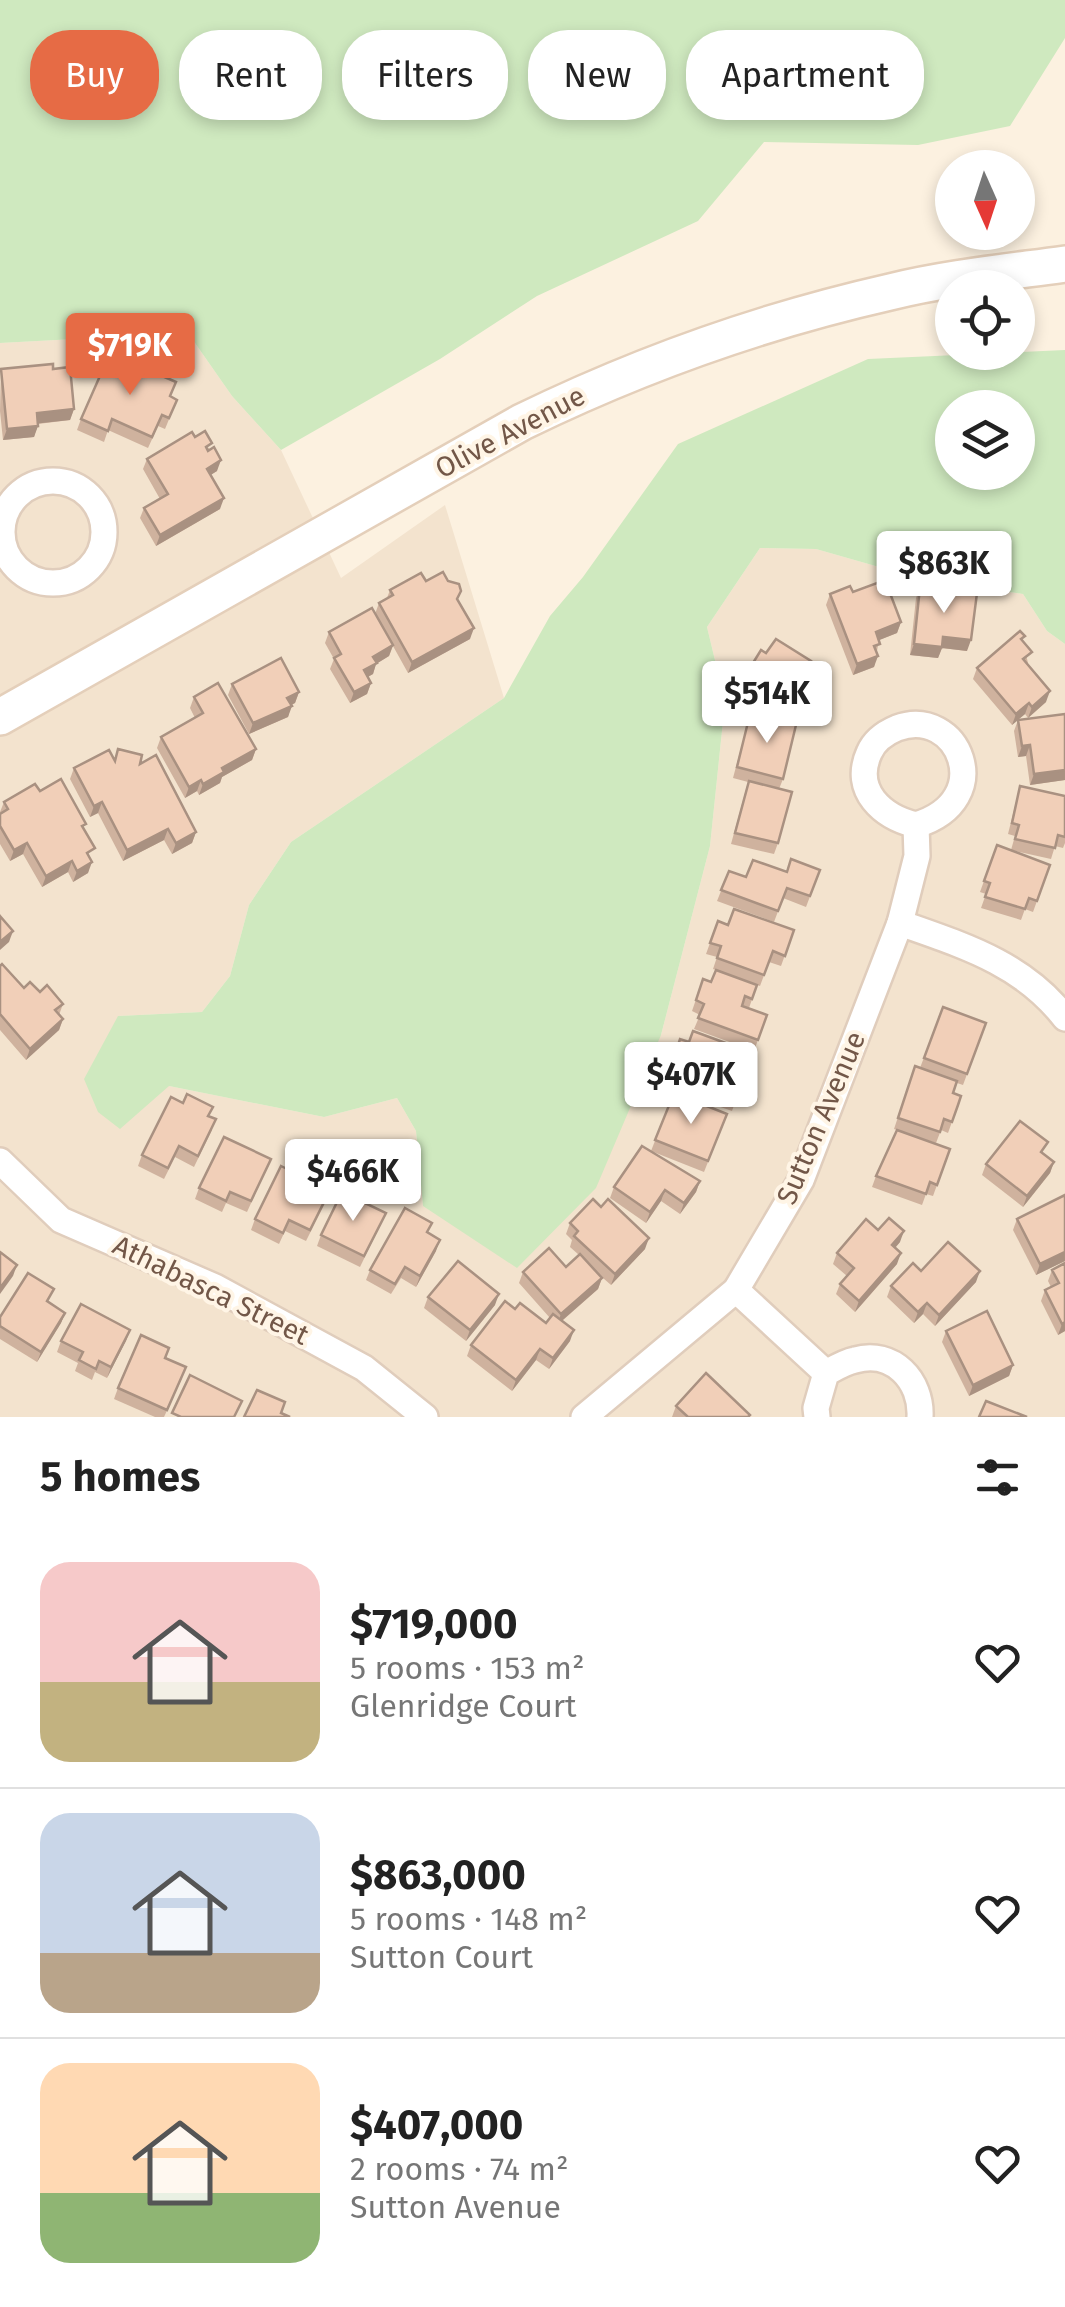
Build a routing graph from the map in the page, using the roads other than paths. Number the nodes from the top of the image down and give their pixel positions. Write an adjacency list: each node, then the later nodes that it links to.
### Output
1 (1065, 264): 3 (main road, Olive Avenue)
2 (8, 575): 2 (street)
3 (0, 717)
4 (916, 825): 5 (street, Sutton Avenue)
5 (900, 922): 6 (street); 8 (street, Sutton Avenue)
6 (1065, 1018)
7 (0, 1161): 10 (street, Athabasca Street)
8 (736, 1290): 9 (street); 11 (street, Sutton Avenue)
9 (826, 1373): 12 (street); 13 (street)
10 (424, 1417)
11 (584, 1417)
12 (817, 1417)
13 (920, 1417)

